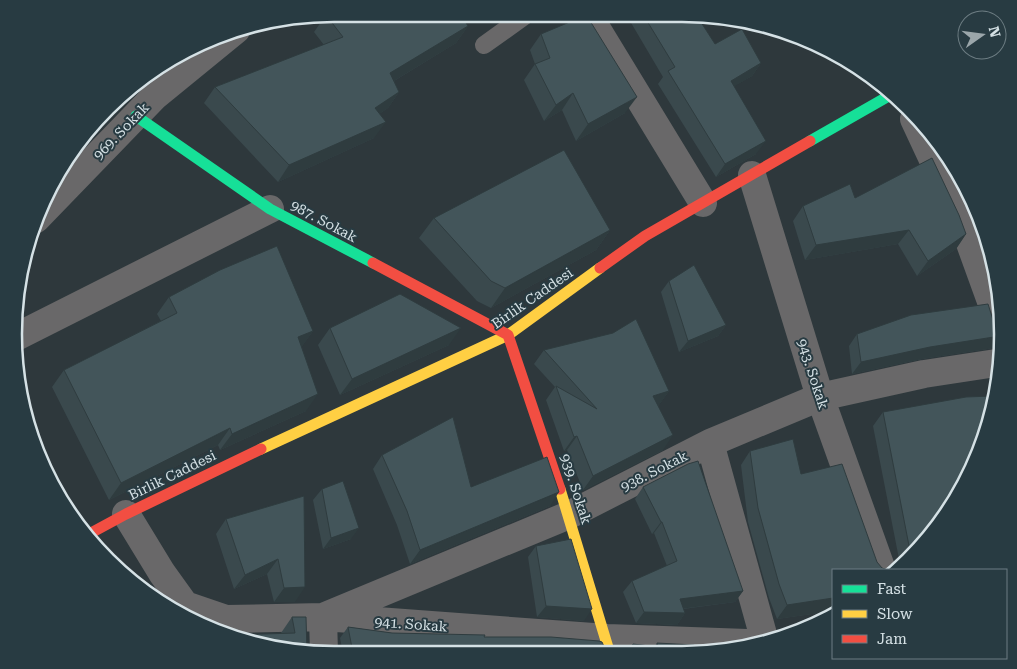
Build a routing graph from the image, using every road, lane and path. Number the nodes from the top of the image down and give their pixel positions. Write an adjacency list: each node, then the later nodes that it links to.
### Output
1 (516, 22): 3 (lane)
2 (593, 22): 10 (street)
3 (484, 45)
4 (214, 47): 6 (street, 969. Sokak)
5 (885, 98): 8 (main road, Birlik Caddesi)
6 (136, 116): 9 (street, 969. Sokak); 11 (main road, 987. Sokak)
7 (925, 139): 12 (street)
8 (752, 175): 10 (main road, Birlik Caddesi); 17 (street, 943. Sokak)
9 (52, 202)
10 (703, 203): 15 (main road, Birlik Caddesi)
11 (270, 209): 14 (street); 15 (main road, 987. Sokak)
12 (970, 220): 13 (street)
13 (993, 299)
14 (22, 334)
15 (508, 335): 19 (main road, Birlik Caddesi); 20 (main road, 939. Sokak)
16 (993, 364): 17 (street, 938. Sokak)
17 (820, 397): 18 (street, 938. Sokak); 22 (street, 943. Sokak)
18 (710, 442): 20 (street, 938. Sokak); 24 (street)
19 (126, 514): 21 (main road, Birlik Caddesi); 23 (street, 941. Sokak)
20 (569, 515): 23 (street, 938. Sokak); 27 (main road, 939. Sokak)
21 (93, 532)
22 (882, 569)
23 (323, 617): 26 (street); 27 (street, 941. Sokak)
24 (763, 636)
25 (727, 643): 27 (street, 941. Sokak)
26 (324, 646)
27 (608, 646)

